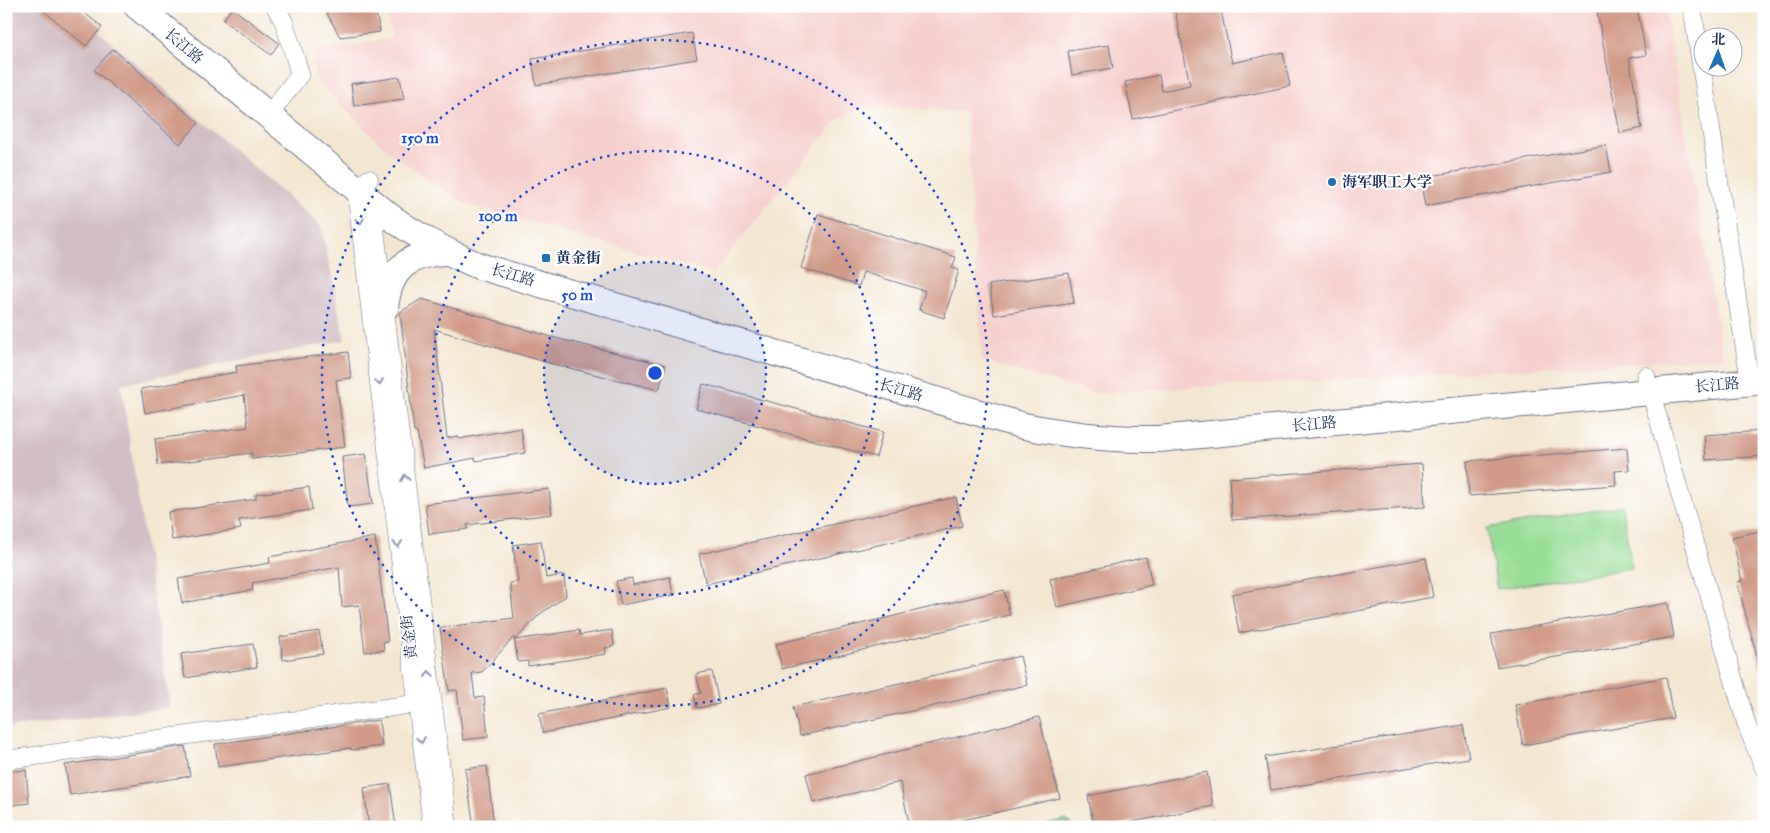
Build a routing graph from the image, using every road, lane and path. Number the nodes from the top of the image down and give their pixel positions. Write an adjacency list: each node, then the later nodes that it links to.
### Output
1 (136, 6): 6 (highway, 长江路)
2 (161, 6): 6 (highway, 长江路)
3 (275, 6): 5 (street)
4 (1692, 6): 10 (street)
5 (286, 14): 6 (street)
6 (273, 110): 7 (highway, 长江路)
7 (366, 190): 8 (highway, 长江路); 9 (street, 黄金街); 11 (highway, 长江路); 12 (street, 黄金街, one-way to 12)
8 (445, 252): 9 (highway); 11 (highway, 长江路)
9 (385, 308): 12 (street, 黄金街, one-way to 9)
10 (1756, 373): 11 (highway, 长江路)
11 (1649, 384): 14 (street)
12 (425, 703): 13 (street); 15 (street, 黄金街, one-way to 15); 16 (street, 黄金街)
13 (6, 760)
14 (1764, 768)
15 (432, 827)
16 (448, 827)

